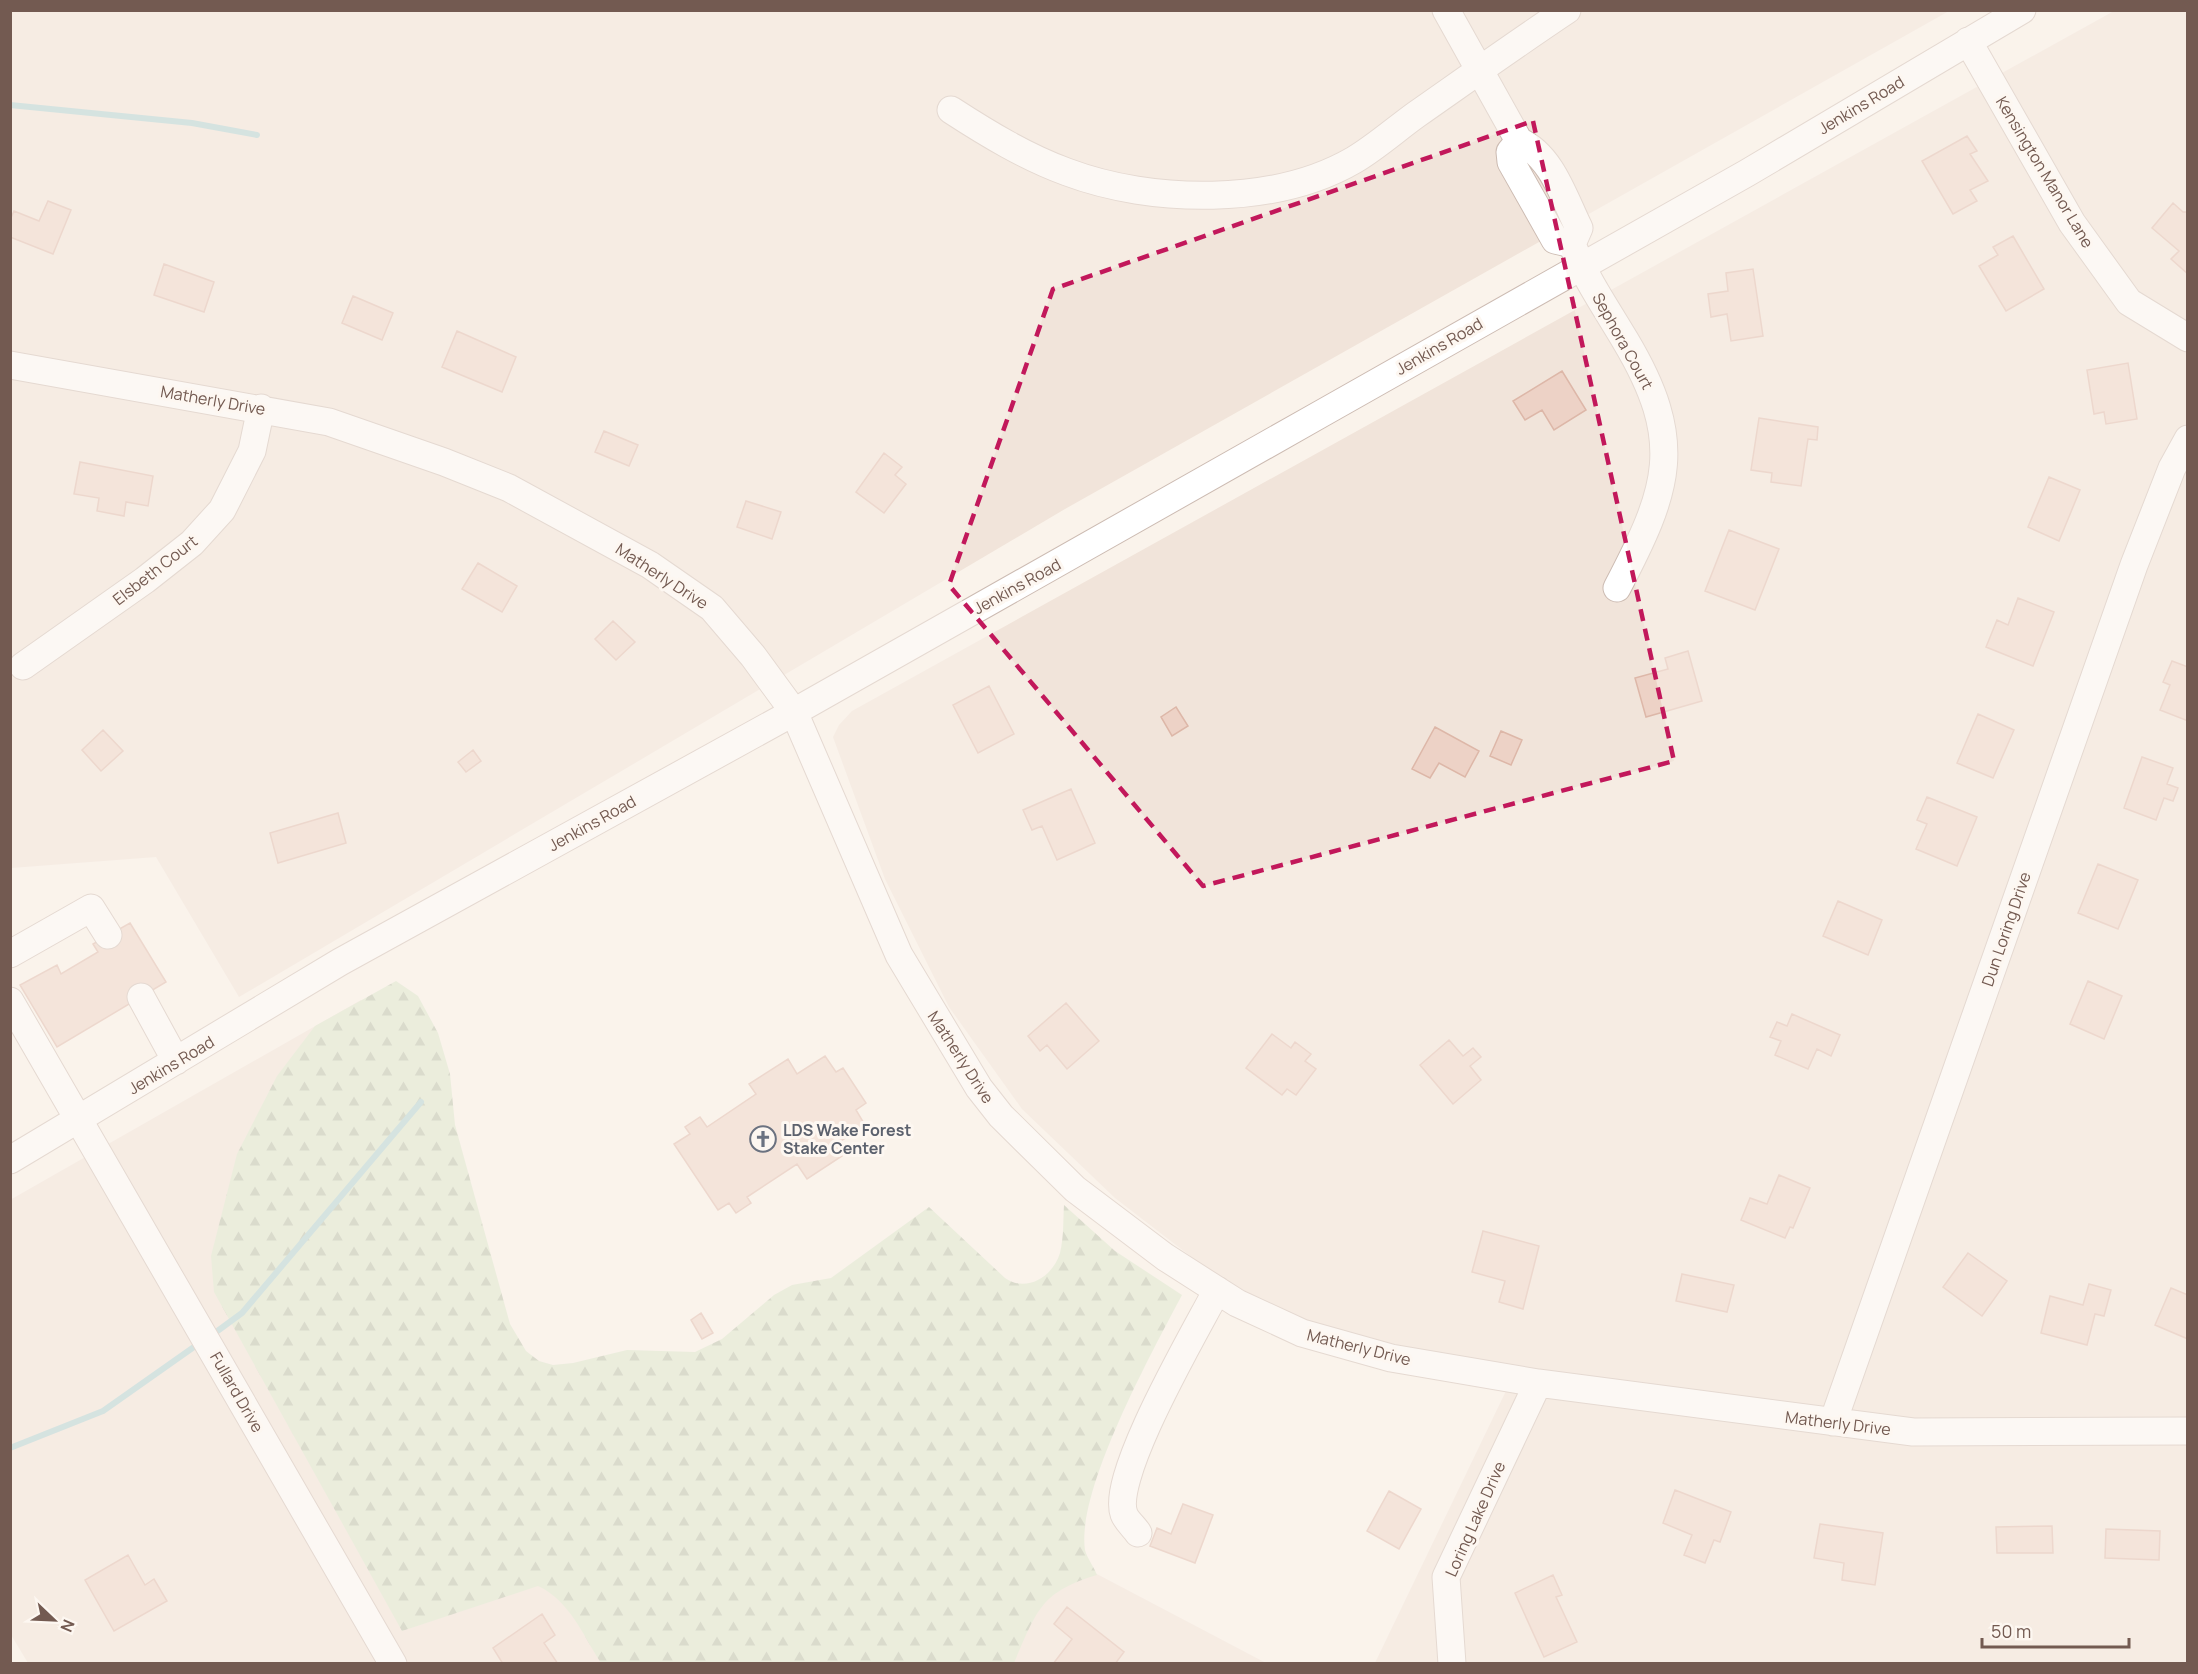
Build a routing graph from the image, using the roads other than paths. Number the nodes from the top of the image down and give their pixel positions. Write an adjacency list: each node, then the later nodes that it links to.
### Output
1 (1446, 10): 5 (street)
2 (1567, 10): 5 (street)
3 (2022, 10): 4 (street, Jenkins Road)
4 (1968, 41): 7 (street, Jenkins Road); 8 (street, Kensington Manor Lane)
5 (1479, 72): 6 (street); 7 (street)
6 (951, 110)
7 (1576, 254): 12 (street, Sephora Court); 14 (street, Jenkins Road)
8 (2187, 338)
9 (10, 365): 10 (street, Matherly Drive)
10 (261, 408): 13 (street, Elsbeth Court); 14 (street, Matherly Drive)
11 (2187, 439): 24 (street, Dun Loring Drive)
12 (1617, 588)
13 (23, 666)
14 (794, 712): 19 (street, Jenkins Road); 22 (street, Matherly Drive)
15 (108, 935): 16 (street)
16 (10, 954)
17 (141, 997): 19 (street)
18 (10, 1001): 20 (street, Fullard Drive)
19 (176, 1061): 20 (street, Jenkins Road)
20 (81, 1119): 21 (street, Jenkins Road); 27 (street, Fullard Drive)
21 (10, 1160)
22 (1217, 1290): 23 (street, Matherly Drive); 26 (street)
23 (1538, 1383): 24 (street, Matherly Drive); 28 (street, Loring Lake Drive)
24 (1833, 1422): 25 (street, Matherly Drive)
25 (2187, 1431)
26 (1138, 1533)
27 (393, 1664)
28 (1452, 1664)

